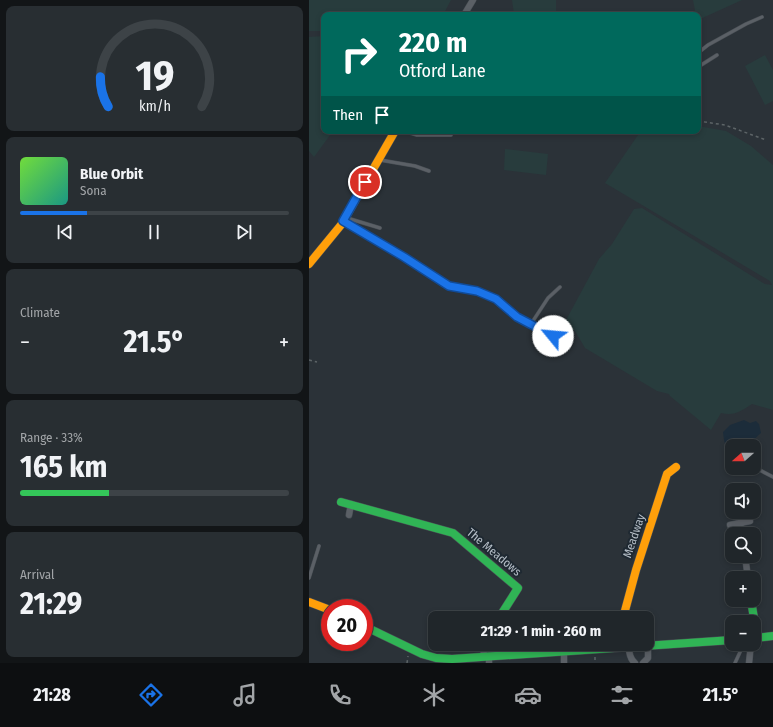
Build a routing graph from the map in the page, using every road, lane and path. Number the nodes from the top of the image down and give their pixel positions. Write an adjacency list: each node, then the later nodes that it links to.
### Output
1 (473, 0): 2 (street)
2 (466, 12)
3 (762, 17): 4 (lane)
4 (701, 51)
5 (717, 55): 6 (lane)
6 (701, 65)
7 (701, 121): 11 (path)
8 (393, 134): 12 (street)
9 (414, 134): 10 (lane)
10 (451, 135)
11 (767, 140)
12 (378, 159): 13 (lane); 14 (street)
13 (429, 171)
14 (344, 219): 15 (lane); 16 (street); 18 (lane)
15 (380, 228)
16 (309, 264)
17 (560, 287): 18 (lane)
18 (531, 324): 19 (lane)
19 (553, 336)
20 (309, 360): 21 (path)
21 (317, 362)
22 (676, 467): 37 (street, Meadway)
23 (761, 471): 24 (lane)
24 (773, 477)
25 (341, 502): 26 (street, The Meadows)
26 (351, 504): 27 (street); 36 (street, The Meadows)
27 (349, 515)
28 (750, 521): 29 (street)
29 (740, 523): 30 (street); 31 (street)
30 (730, 525)
31 (740, 527)
32 (319, 546): 33 (lane)
33 (309, 578)
34 (309, 602): 35 (street)
35 (321, 607)
36 (503, 611)
37 (625, 611)
38 (373, 630): 48 (street)
39 (773, 636): 40 (street)
40 (761, 637)
41 (725, 640): 42 (street)
42 (654, 646)
43 (564, 651): 48 (street); 49 (street)
44 (627, 651): 50 (street)
45 (648, 651): 51 (street)
46 (741, 651): 52 (lane)
47 (750, 651): 53 (street)
48 (487, 659)
49 (564, 663)
50 (635, 663)
51 (643, 663)
52 (735, 663)
53 (749, 663)

